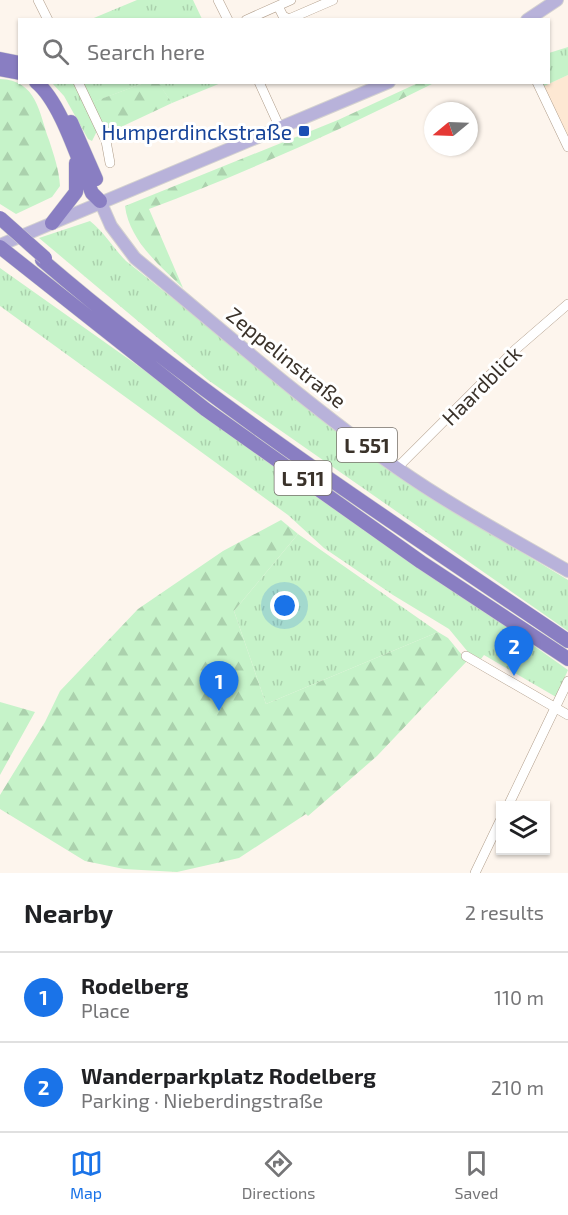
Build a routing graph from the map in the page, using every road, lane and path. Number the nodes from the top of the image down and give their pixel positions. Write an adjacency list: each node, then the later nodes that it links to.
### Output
1 (38, 0): 8 (street)
2 (218, 0): 9 (street)
3 (291, 0): 6 (street)
4 (333, 0): 7 (street)
5 (557, 0): 13 (main road)
6 (275, 4): 10 (street); 11 (street)
7 (310, 4): 12 (street)
8 (47, 18)
9 (227, 18)
10 (250, 18)
11 (288, 18)
12 (291, 18)
13 (530, 18)
14 (0, 59): 15 (highway)
15 (18, 63)
16 (0, 69): 17 (highway)
17 (18, 73)
18 (38, 84): 26 (highway)
19 (49, 84): 28 (highway)
20 (79, 84): 27 (street)
21 (260, 84): 24 (street)
22 (384, 84): 24 (main road)
23 (538, 84): 25 (street)
24 (280, 128): 28 (main road)
25 (568, 147)
26 (76, 155): 28 (highway); 30 (highway)
27 (110, 164)
28 (100, 201): 30 (main road); 35 (main road, Zeppelinstraße / L 551)
29 (0, 218): 33 (highway, bridge)
30 (52, 223): 32 (main road)
31 (0, 225): 33 (highway, L 511, bridge)
32 (0, 246): 39 (highway, L 511)
33 (45, 261): 37 (highway, L 511)
34 (568, 304): 35 (street, Haardblick)
35 (397, 468): 36 (main road, Zeppelinstraße / L 551)
36 (568, 572)
37 (568, 641)
38 (466, 656): 41 (street)
39 (567, 658)
40 (568, 681): 41 (street)
41 (555, 707): 42 (street); 43 (street)
42 (568, 715)
43 (510, 801)
44 (496, 831): 45 (street)
45 (475, 873)

